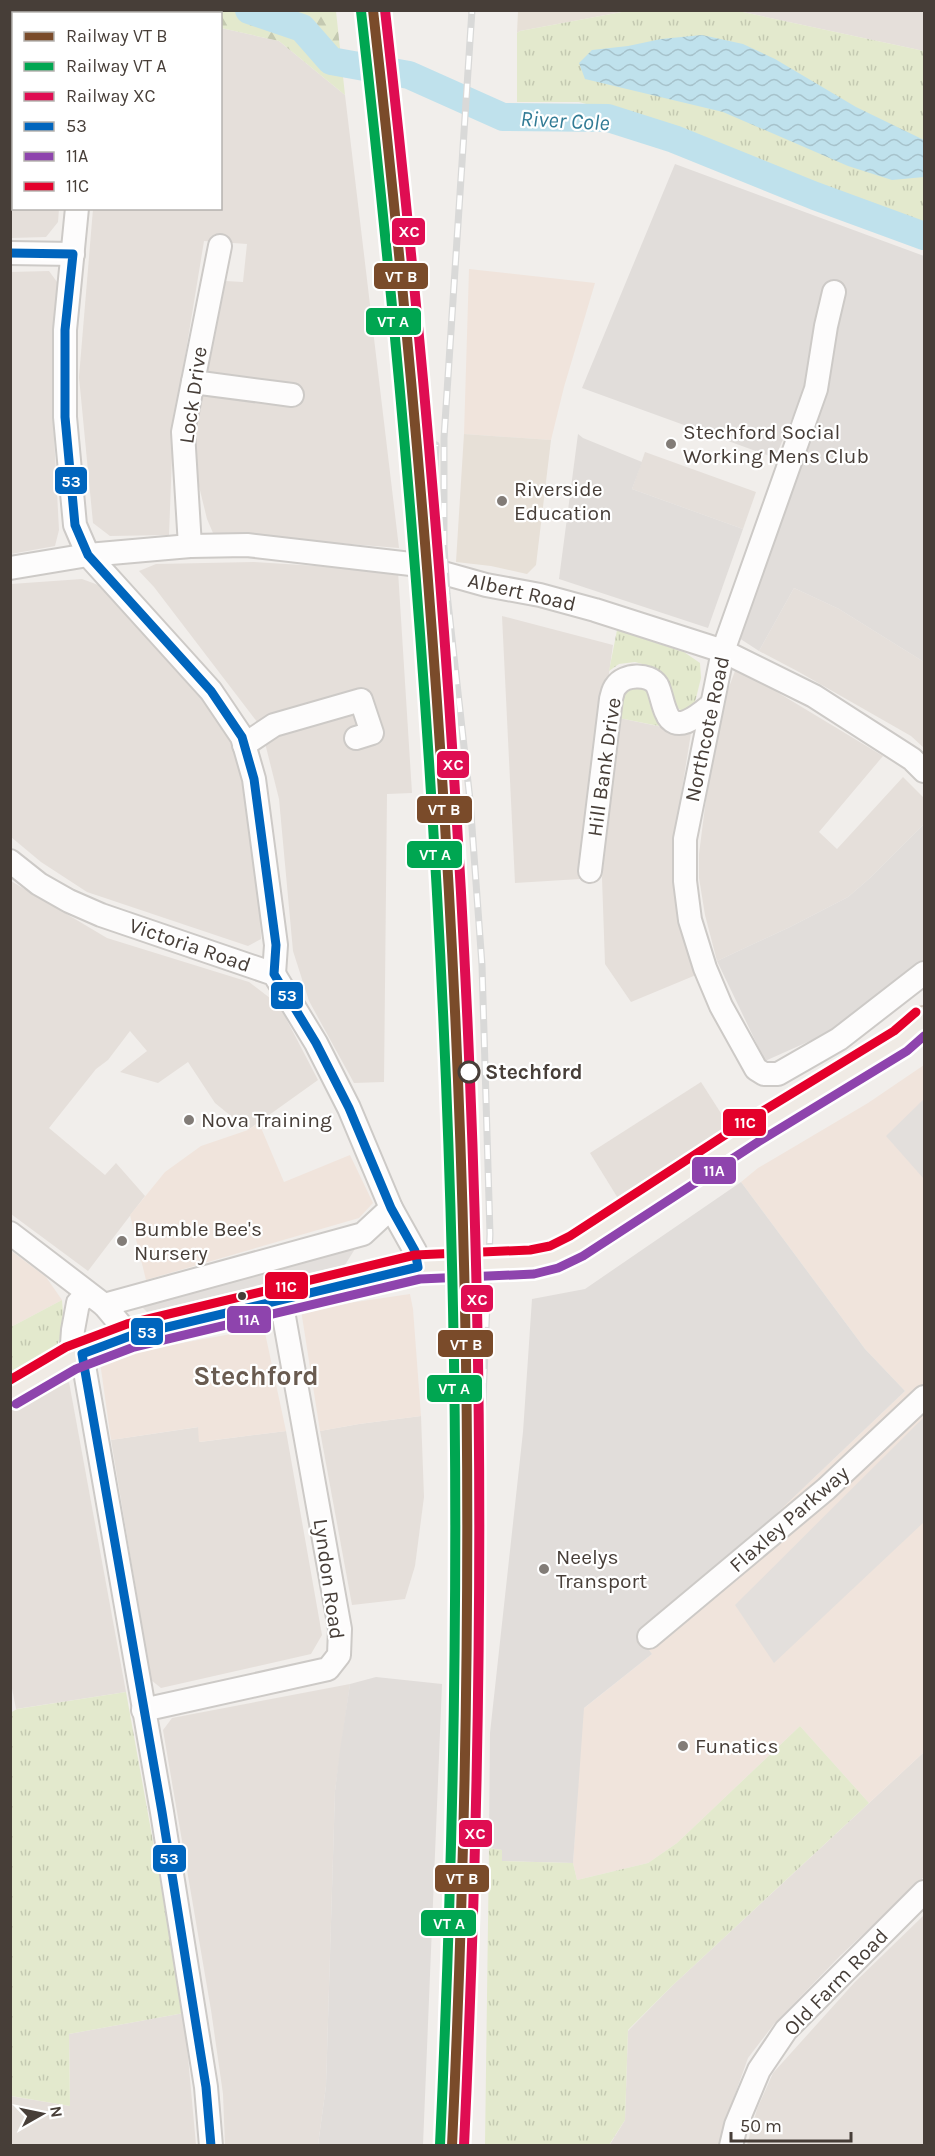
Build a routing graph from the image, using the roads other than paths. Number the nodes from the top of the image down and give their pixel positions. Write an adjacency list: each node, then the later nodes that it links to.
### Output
1 (77, 210): 4 (street)
2 (220, 246): 6 (street, Lock Drive)
3 (10, 253): 4 (street)
4 (73, 254): 9 (street)
5 (834, 292): 11 (street, Northcote Road)
6 (193, 382): 7 (street); 8 (street, Lock Drive)
7 (292, 395)
8 (190, 546): 9 (street, Albert Road); 11 (street, Albert Road)
9 (88, 555): 10 (street, Albert Road); 14 (street)
10 (10, 568)
11 (723, 651): 12 (street, Northcote Road); 15 (street, Albert Road)
12 (711, 705): 17 (street, Hill Bank Drive); 18 (street, Northcote Road)
13 (356, 738): 14 (street)
14 (244, 745): 19 (street)
15 (924, 771)
16 (10, 861): 19 (street, Victoria Road)
17 (590, 871)
18 (924, 973)
19 (274, 974): 21 (street, Victoria Road)
20 (924, 1021): 23 (main road, bridge)
21 (391, 1208): 23 (street, Victoria Road); 24 (street)
22 (10, 1233): 24 (street)
23 (422, 1267): 25 (main road)
24 (96, 1299): 26 (street); 27 (street)
25 (281, 1300): 26 (main road); 31 (street, Lyndon Road)
26 (130, 1336): 27 (main road)
27 (77, 1356): 28 (main road); 31 (street)
28 (10, 1394)
29 (924, 1397): 30 (street, Flaxley Parkway)
30 (650, 1637)
31 (143, 1710): 33 (street)
32 (924, 1892): 34 (street, Old Farm Road)
33 (211, 2145)
34 (731, 2145)

